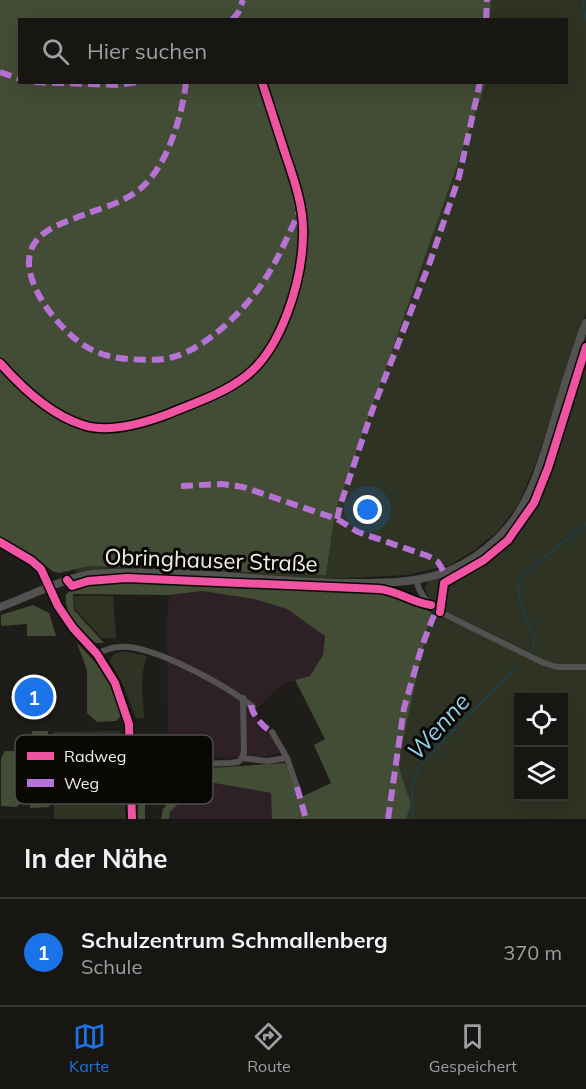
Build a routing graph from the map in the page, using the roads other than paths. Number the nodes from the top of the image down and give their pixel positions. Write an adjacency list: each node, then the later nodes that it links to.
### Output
1 (586, 323): 3 (street, Obringhauser Straße)
2 (0, 542): 4 (street)
3 (416, 580): 4 (street, Obringhauser Straße); 7 (street)
4 (48, 588): 5 (street, Obringhauser Straße); 6 (street)
5 (0, 607)
6 (97, 654): 8 (street); 11 (street)
7 (586, 667)
8 (243, 698): 9 (street); 12 (street)
9 (253, 707)
10 (272, 732): 13 (street)
11 (130, 735)
12 (242, 758): 13 (street); 14 (street)
13 (286, 758): 15 (street)
14 (213, 763)
15 (297, 787)
16 (132, 804): 17 (street)
17 (132, 819)

